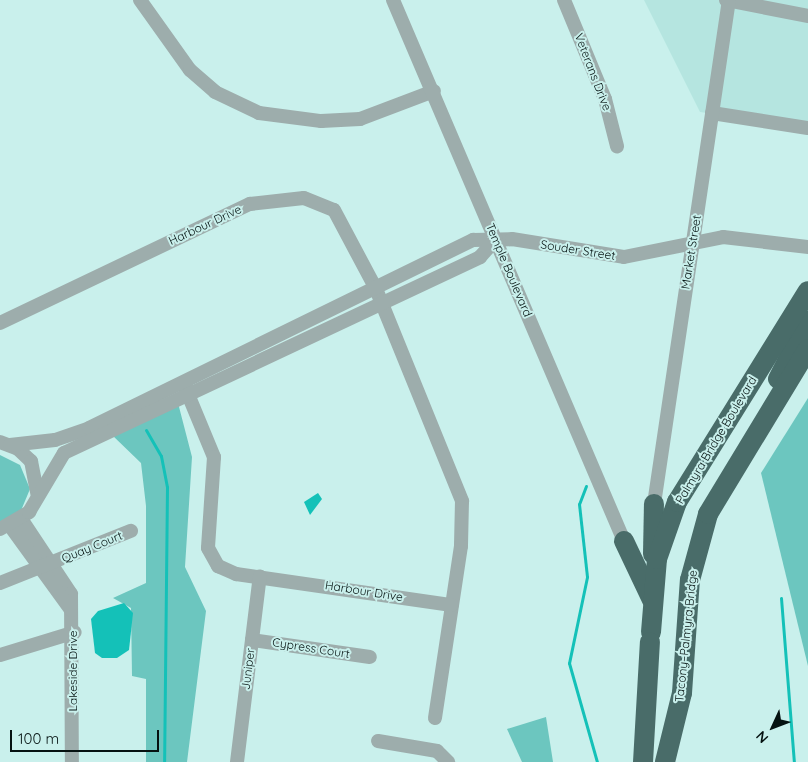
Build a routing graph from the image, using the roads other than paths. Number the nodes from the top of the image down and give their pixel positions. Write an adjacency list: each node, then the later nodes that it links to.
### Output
1 (140, 0): 6 (street)
2 (393, 0): 6 (street, Temple Boulevard)
3 (564, 0): 9 (street, Veterans Drive)
4 (728, 0): 5 (street); 7 (street, Market Street)
5 (808, 16)
6 (434, 91): 10 (street, Temple Boulevard)
7 (712, 113): 8 (street); 11 (street, Market Street)
8 (808, 128)
9 (617, 146)
10 (496, 239): 11 (street, Souder Street); 13 (street); 14 (street); 28 (street, Temple Boulevard)
11 (693, 241): 12 (street, Souder Street); 25 (street, Market Street)
12 (808, 247)
13 (436, 260): 14 (street); 16 (street)
14 (443, 273): 16 (street)
15 (808, 291): 30 (highway, Palmyra Bridge Boulevard)
16 (378, 295): 18 (street, Harbour Drive); 20 (street); 34 (street, Harbour Drive)
17 (808, 320): 21 (highway)
18 (0, 322)
19 (808, 348): 21 (highway)
20 (186, 389): 22 (street); 31 (street, Harbour Drive)
21 (760, 426): 45 (highway, Tacony–Palmyra Bridge)
22 (90, 434): 23 (street); 24 (street)
23 (5, 444): 24 (street)
24 (37, 497): 26 (street)
25 (654, 504): 30 (highway)
26 (11, 525): 29 (street, Lakeside Drive)
27 (131, 531): 29 (street, Quay Court)
28 (624, 541): 33 (highway)
29 (47, 566): 32 (street, Quay Court); 35 (street, Lakeside Drive)
30 (654, 575): 33 (highway, Palmyra Bridge Boulevard)
31 (260, 576): 34 (street, Harbour Drive); 36 (street, Juniper)
32 (0, 582)
33 (652, 601): 44 (highway)
34 (452, 605): 39 (street, Harbour Drive)
35 (74, 632): 37 (street); 41 (street, Lakeside Drive)
36 (252, 640): 38 (street, Cypress Court); 42 (street, Juniper)
37 (0, 655)
38 (370, 657)
39 (435, 718)
40 (378, 741): 43 (street)
41 (72, 762)
42 (237, 762)
43 (448, 762)
44 (643, 762)
45 (665, 762)

